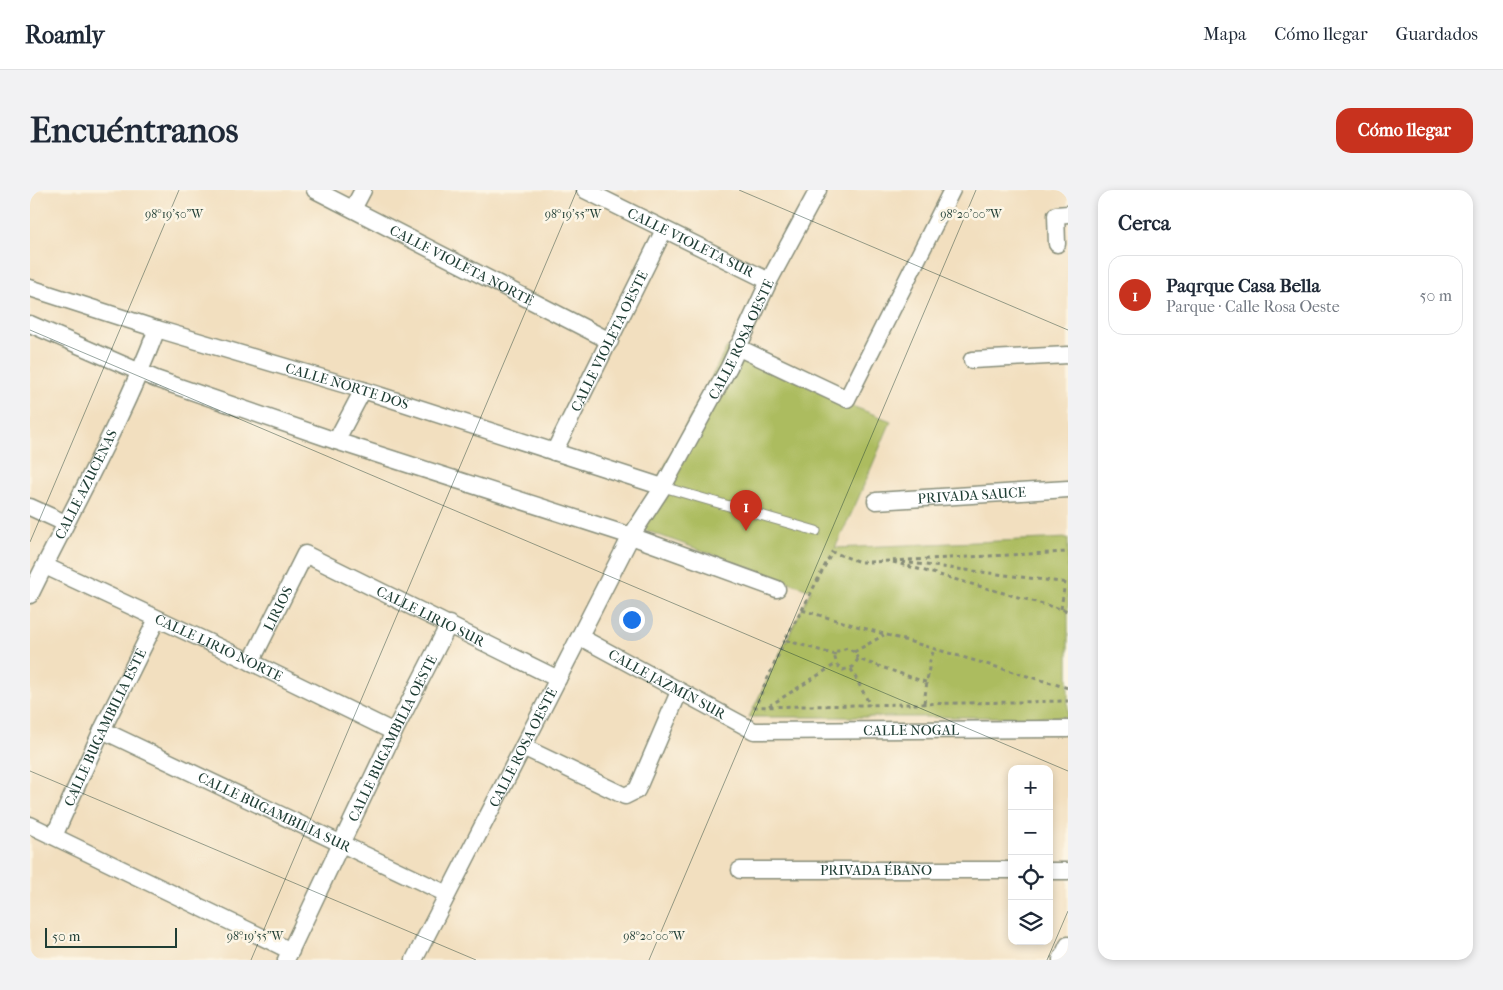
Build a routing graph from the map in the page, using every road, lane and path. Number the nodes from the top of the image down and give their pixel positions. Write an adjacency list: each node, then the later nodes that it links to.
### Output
1 (315, 190): 6 (street, CALLE VIOLETA NORTE)
2 (363, 190): 6 (street)
3 (585, 190): 8 (street, CALLE VIOLETA SUR)
4 (818, 190): 10 (street, CALLE ROSA OESTE)
5 (952, 190): 15 (street)
6 (353, 210): 14 (street, CALLE VIOLETA NORTE)
7 (1068, 214): 9 (street)
8 (664, 230): 10 (street, CALLE VIOLETA SUR); 14 (street, CALLE VIOLETA OESTE)
9 (1057, 244)
10 (769, 281): 15 (street, CALLE ROSA OESTE)
11 (30, 288): 13 (street, CALLE NORTE DOS)
12 (30, 324): 18 (street)
13 (157, 329): 18 (street, CALLE AZUCENAS); 19 (street, CALLE NORTE DOS)
14 (610, 341): 21 (street, CALLE VIOLETA OESTE)
15 (737, 346): 22 (street, CALLE ROSA OESTE)
16 (1068, 355): 17 (street)
17 (972, 360)
18 (141, 372): 20 (street); 26 (street, CALLE AZUCENAS)
19 (363, 390): 20 (street); 21 (street, CALLE NORTE DOS)
20 (336, 441): 28 (street)
21 (554, 452): 22 (street, CALLE NORTE DOS)
22 (663, 488): 27 (lane); 28 (street, CALLE ROSA OESTE)
23 (1068, 489): 24 (street, PRIVADA SAUCE)
24 (876, 501)
25 (30, 507): 26 (street)
26 (65, 524): 32 (street, CALLE AZUCENAS)
27 (816, 531)
28 (631, 536): 34 (street); 42 (street, CALLE ROSA OESTE)
29 (1068, 552): 31 (path)
30 (305, 554): 40 (street, CALLE LIRIO SUR); 48 (street, LIRIOS)
31 (890, 561): 33 (path); 36 (path); 37 (path)
32 (44, 566): 35 (street, CALLE AZUCENAS); 39 (street, CALLE LIRIO NORTE)
33 (1066, 583): 36 (path)
34 (777, 589)
35 (30, 595)
36 (1061, 609): 38 (path)
37 (802, 610): 41 (path); 43 (path)
38 (1068, 611)
39 (157, 618): 48 (street, CALLE LIRIO NORTE); 60 (street, CALLE BUGAMBILIA ESTE)
40 (449, 624): 51 (street, CALLE LIRIO SUR); 62 (street, CALLE BUGAMBILIA OESTE)
41 (884, 635): 44 (path); 45 (path)
42 (580, 637): 51 (street, CALLE ROSA OESTE); 54 (street, CALLE JAZMÍN SUR)
43 (785, 640): 46 (path); 58 (path)
44 (934, 649): 52 (path); 53 (path)
45 (854, 652): 46 (path); 47 (path)
46 (836, 655): 49 (path)
47 (858, 659): 50 (path); 52 (path)
48 (251, 662): 62 (street, CALLE LIRIO NORTE)
49 (836, 664): 50 (path); 58 (path)
50 (851, 669): 56 (path)
51 (558, 679): 63 (street, CALLE ROSA OESTE)
52 (928, 683): 57 (path)
53 (1068, 688)
54 (679, 692): 61 (street, CALLE JAZMÍN SUR); 63 (street)
55 (1068, 701): 57 (path)
56 (870, 704): 57 (path); 58 (path)
57 (924, 704)
58 (768, 706)
59 (1068, 729): 61 (street, CALLE NOGAL)
60 (102, 730): 65 (street, CALLE BUGAMBILIA ESTE); 66 (street, CALLE BUGAMBILIA SUR)
61 (754, 731)
62 (394, 732): 66 (street, CALLE BUGAMBILIA OESTE)
63 (523, 747): 71 (street, CALLE ROSA OESTE)
64 (30, 825): 65 (street)
65 (54, 836): 73 (street)
66 (342, 844): 71 (street, CALLE BUGAMBILIA SUR); 73 (street, CALLE BUGAMBILIA OESTE)
67 (740, 870): 68 (street, PRIVADA ÉBANO)
68 (1008, 870)
69 (1053, 870): 70 (street)
70 (1068, 870)
71 (447, 894): 74 (street, CALLE ROSA OESTE)
72 (1068, 945): 75 (street)
73 (289, 955)
74 (414, 960)
75 (1061, 960)

